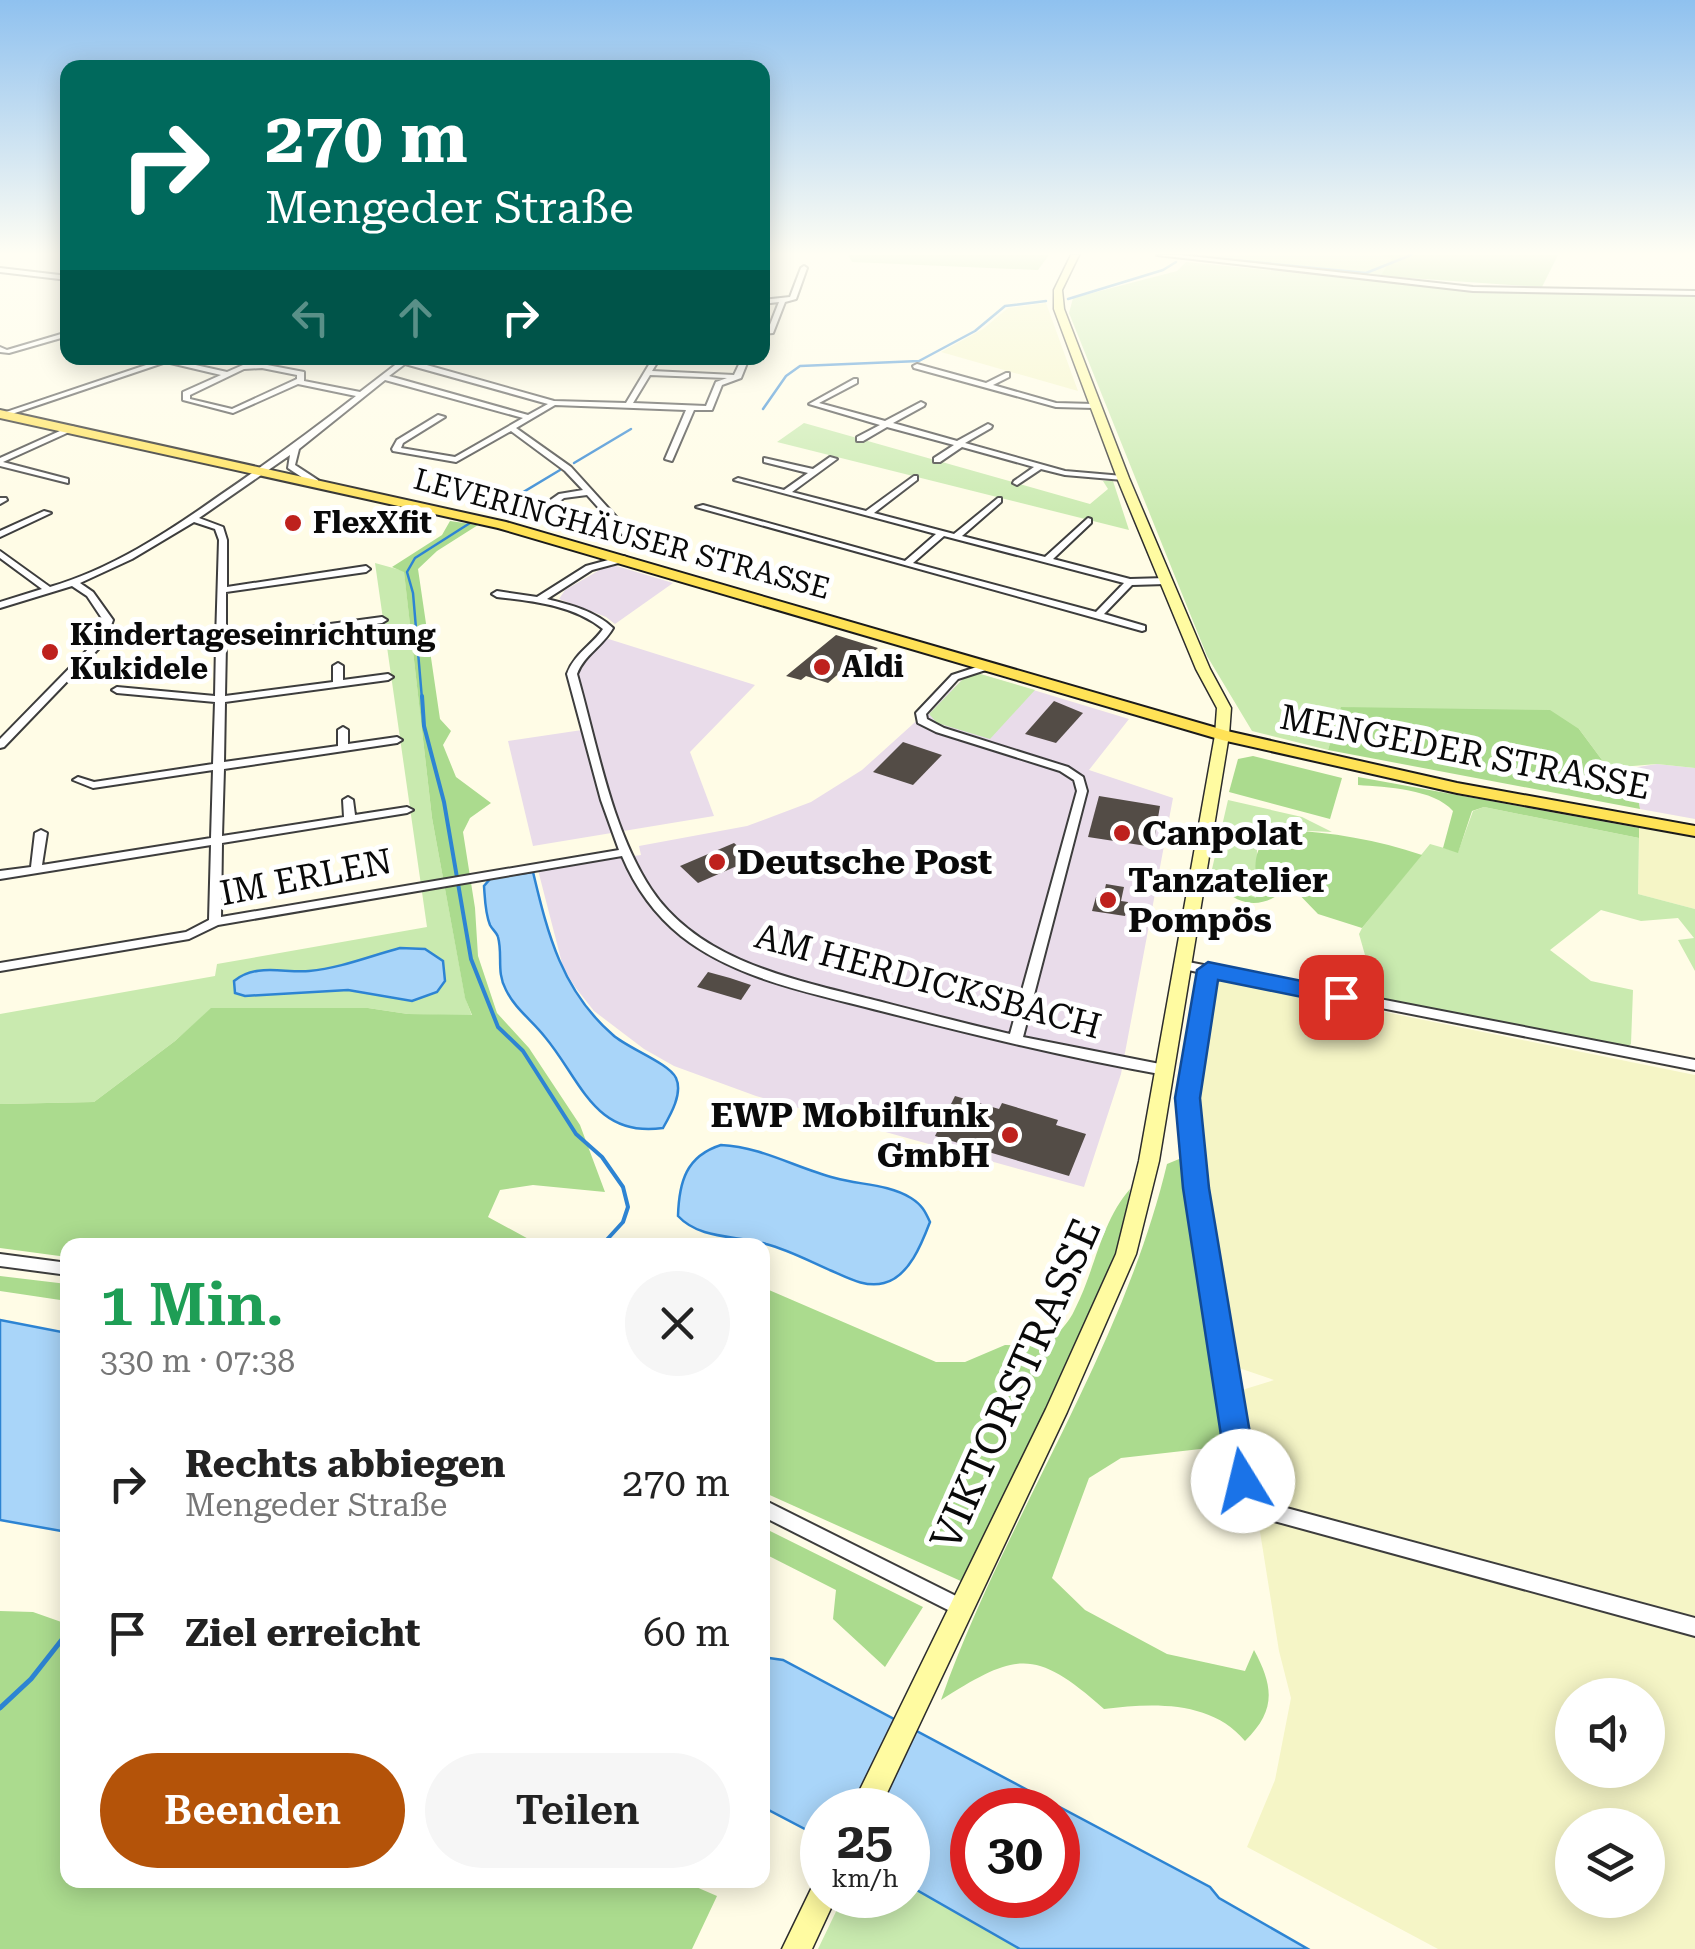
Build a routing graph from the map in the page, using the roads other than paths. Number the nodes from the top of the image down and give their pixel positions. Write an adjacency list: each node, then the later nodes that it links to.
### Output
1 (1073, 346): 21 (street)
2 (150, 365): 23 (street)
3 (192, 365): 10 (street)
4 (399, 365): 13 (street)
5 (427, 365): 18 (street)
6 (653, 365): 9 (street)
7 (742, 365): 12 (street)
8 (917, 366): 16 (street)
9 (649, 373): 12 (street); 19 (street)
10 (227, 374): 14 (street); 14 (street)
11 (1006, 375): 16 (street)
12 (738, 376): 22 (street)
13 (384, 377): 17 (street); 25 (street)
14 (297, 382): 17 (street)
15 (854, 382): 26 (street)
16 (986, 386): 21 (street)
17 (362, 395): 32 (street)
18 (554, 403): 19 (street); 25 (street)
19 (630, 403): 22 (street)
20 (922, 404): 26 (street)
21 (1094, 406): 42 (street)
22 (691, 407): 33 (street)
23 (1, 415): 29 (main road, LEVERINGHÄUSER STRASSE)
24 (441, 416): 28 (street)
25 (528, 417): 28 (street)
26 (885, 424): 30 (street); 31 (street)
27 (988, 426): 31 (street)
28 (510, 427): 47 (street)
29 (74, 428): 37 (street); 39 (main road, LEVERINGHÄUSER STRASSE)
30 (860, 439)
31 (959, 445): 36 (street); 38 (street)
32 (296, 446): 39 (street); 45 (street)
33 (669, 459)
34 (833, 459): 40 (street)
35 (767, 460): 40 (street)
36 (937, 460)
37 (0, 463): 43 (street)
38 (1040, 466): 42 (street); 46 (street)
39 (263, 470): 45 (main road, LEVERINGHÄUSER STRASSE); 54 (street)
40 (814, 472): 48 (street)
41 (914, 478): 52 (street)
42 (1123, 478): 67 (street)
43 (64, 480)
44 (738, 480): 48 (street)
45 (315, 482): 60 (main road, LEVERINGHÄUSER STRASSE)
46 (1018, 483)
47 (588, 492): 53 (street); 56 (street)
48 (786, 492): 52 (street)
49 (998, 500): 59 (street)
50 (700, 508): 64 (street)
51 (47, 513): 58 (street)
52 (869, 514): 57 (street)
53 (535, 515)
54 (193, 519): 69 (street); 71 (street)
55 (1088, 521): 63 (street)
56 (626, 532)
57 (944, 533): 59 (street); 64 (street)
58 (0, 534)
59 (956, 536): 63 (street)
60 (584, 547): 62 (main road, LEVERINGHÄUSER STRASSE); 65 (street)
61 (0, 554): 70 (street)
62 (623, 558): 65 (street); 79 (main road, LEVERINGHÄUSER STRASSE)
63 (1047, 560): 68 (street)
64 (907, 564): 75 (street)
65 (589, 568): 73 (street)
66 (366, 569): 71 (street)
67 (1166, 580): 68 (street); 88 (street)
68 (1130, 582): 75 (street)
69 (72, 583): 70 (street); 90 (street)
70 (47, 590): 74 (street)
71 (222, 590): 78 (street)
72 (497, 594): 73 (street, AM HERDICKSBACH)
73 (538, 600): 100 (street, AM HERDICKSBACH)
74 (0, 605)
75 (1098, 615): 77 (street)
76 (382, 620): 78 (street)
77 (1142, 628)
78 (219, 642): 86 (street)
79 (954, 656): 81 (main road, LEVERINGHÄUSER STRASSE); 83 (street)
80 (338, 666): 84 (street)
81 (989, 666): 83 (street); 88 (main road, LEVERINGHÄUSER STRASSE)
82 (388, 677): 84 (street)
83 (955, 677): 107 (street)
84 (338, 684): 86 (street)
85 (117, 690): 86 (street)
86 (220, 700): 92 (street)
87 (343, 730): 91 (street)
88 (1222, 735): 97 (main road, MENGEDER STRASSE); 104 (street, VIKTORSTRASSE)
89 (397, 740): 91 (street)
90 (0, 745)
91 (343, 748): 92 (street)
92 (217, 766): 93 (street); 99 (street)
93 (78, 780)
94 (348, 800): 96 (street)
95 (408, 810): 96 (street)
96 (350, 818): 99 (street)
97 (1695, 830)
98 (42, 833): 101 (street)
99 (214, 840): 101 (street); 103 (street)
100 (626, 852): 103 (street, IM ERLEN); 107 (street, AM HERDICKSBACH)
101 (36, 869): 102 (street)
102 (0, 875)
103 (214, 922): 105 (street, IM ERLEN)
104 (1183, 965): 106 (street); 109 (street, VIKTORSTRASSE)
105 (0, 966)
106 (1208, 970): 108 (street); 114 (street)
107 (1015, 1040): 109 (street, AM HERDICKSBACH)
108 (1695, 1065)
109 (1166, 1070): 113 (street, VIKTORSTRASSE)
110 (0, 1260): 111 (street)
111 (60, 1269)
112 (770, 1511): 113 (street)
113 (962, 1608): 115 (street, VIKTORSTRASSE)
114 (1695, 1626)
115 (875, 1788)
116 (813, 1918): 117 (street)
117 (798, 1949)

